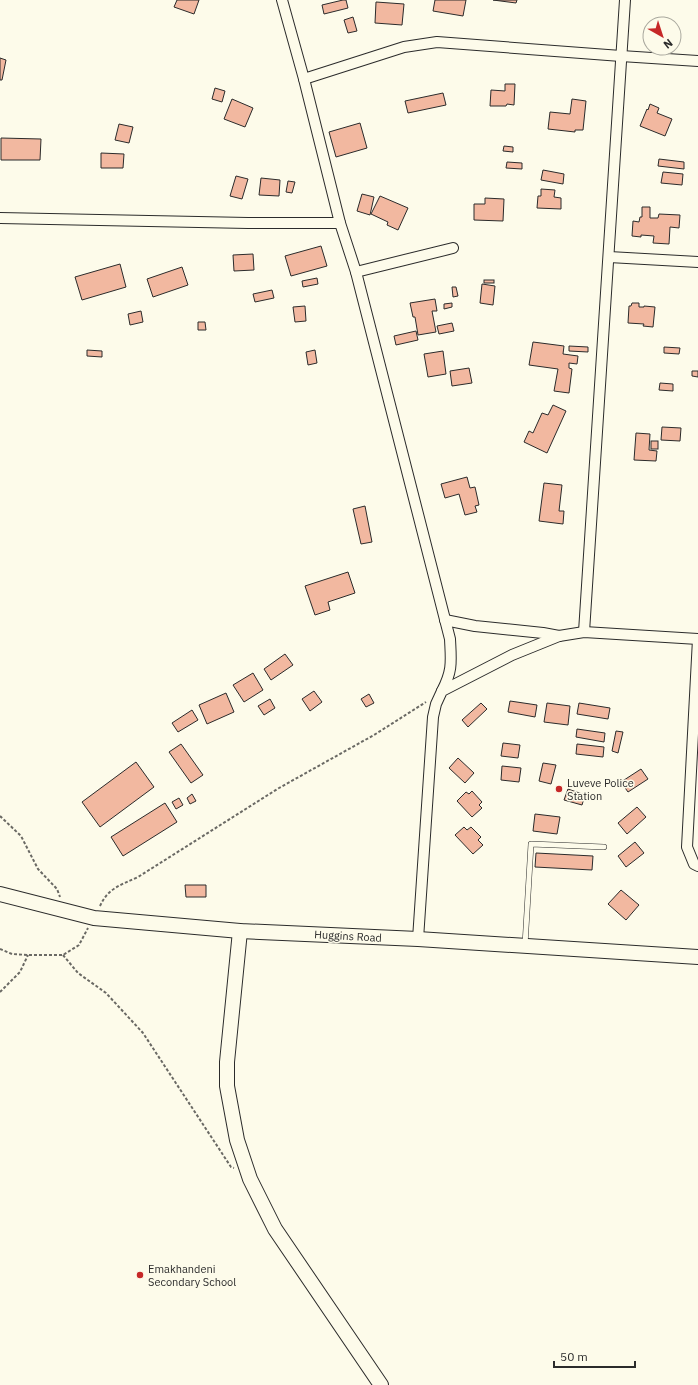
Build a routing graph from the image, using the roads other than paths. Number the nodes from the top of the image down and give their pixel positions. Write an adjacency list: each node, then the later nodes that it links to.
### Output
1 (282, 0): 5 (street)
2 (625, 0): 3 (street)
3 (621, 56): 4 (street); 5 (street); 9 (street)
4 (698, 61)
5 (304, 79): 7 (street)
6 (0, 218): 7 (street)
7 (340, 223): 11 (street)
8 (453, 248): 11 (street)
9 (609, 257): 10 (street); 13 (street)
10 (698, 262)
11 (356, 272): 12 (street)
12 (445, 620): 14 (street); 16 (street)
13 (584, 632): 14 (street); 15 (street)
14 (559, 636): 16 (street)
15 (698, 639): 18 (street)
16 (442, 691): 21 (street)
17 (604, 846): 22 (lane)
18 (698, 866)
19 (0, 894): 20 (street, Huggins Road)
20 (240, 930): 21 (street, Huggins Road); 24 (street)
21 (418, 939): 22 (street, Huggins Road)
22 (525, 946): 23 (street, Huggins Road)
23 (698, 956)
24 (381, 1385)

